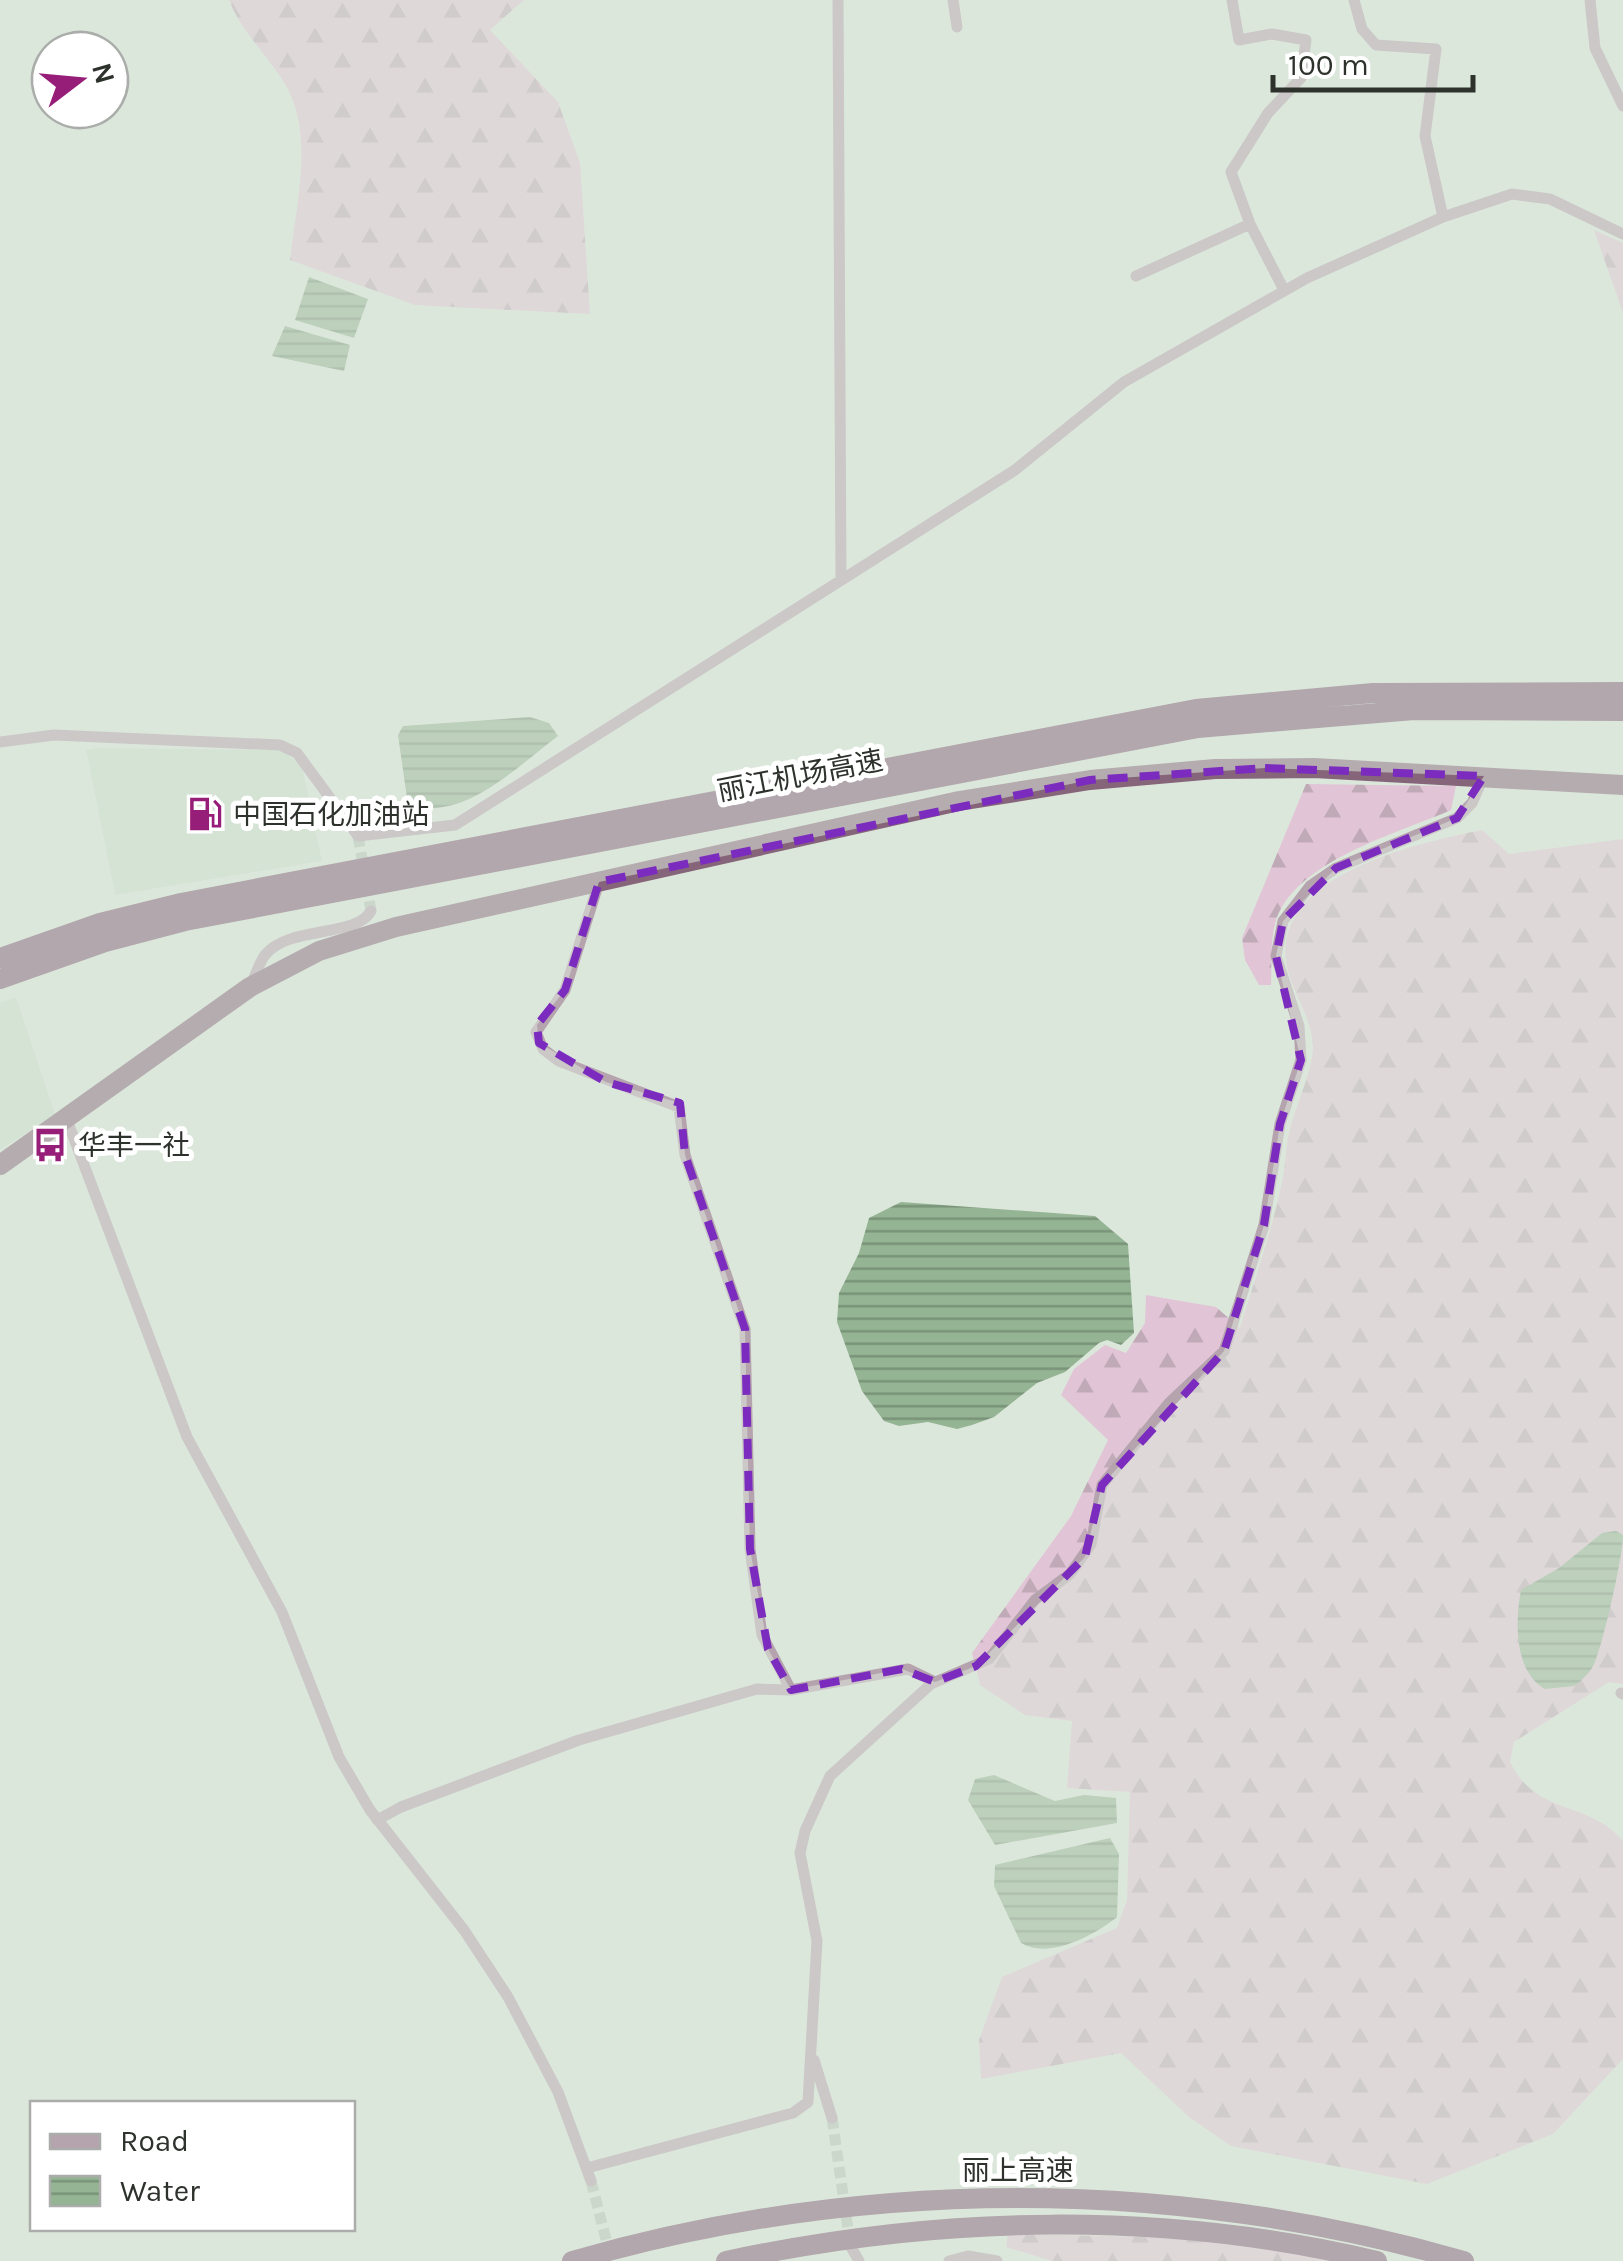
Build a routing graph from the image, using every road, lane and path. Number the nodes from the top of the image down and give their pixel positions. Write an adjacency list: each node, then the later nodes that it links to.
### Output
1 (838, 0): 13 (street)
2 (953, 0): 6 (street)
3 (1232, 0): 9 (street)
4 (1354, 0): 8 (street)
5 (1590, 0): 7 (street)
6 (957, 28)
7 (1623, 106)
8 (1443, 217): 10 (street); 12 (street)
9 (1250, 224): 11 (street); 12 (street)
10 (1622, 230)
11 (1136, 276)
12 (1284, 290): 13 (street)
13 (841, 579): 16 (street)
14 (1623, 692): 21 (highway, 丽江机场高速)
15 (1623, 711): 22 (highway, 丽江机场高速)
16 (0, 742)
17 (1484, 776): 18 (highway); 19 (highway); 26 (street)
18 (1623, 785)
19 (599, 882): 23 (highway); 27 (street)
20 (372, 911): 23 (street)
21 (0, 958)
22 (0, 979)
23 (250, 987): 24 (highway)
24 (67, 1120): 25 (highway); 28 (street)
25 (0, 1165)
26 (935, 1682): 27 (street); 29 (street)
27 (791, 1690): 28 (street)
28 (378, 1820): 31 (street)
29 (811, 2051): 30 (street); 31 (street)
30 (832, 2118)
31 (586, 2168): 32 (street)
32 (591, 2181)
33 (850, 2247): 36 (street)
34 (572, 2261): 40 (highway, 丽上高速)
35 (726, 2261): 39 (highway, 丽上高速)
36 (860, 2261)
37 (950, 2261): 38 (street)
38 (997, 2261)
39 (1377, 2261)
40 (1464, 2261)

